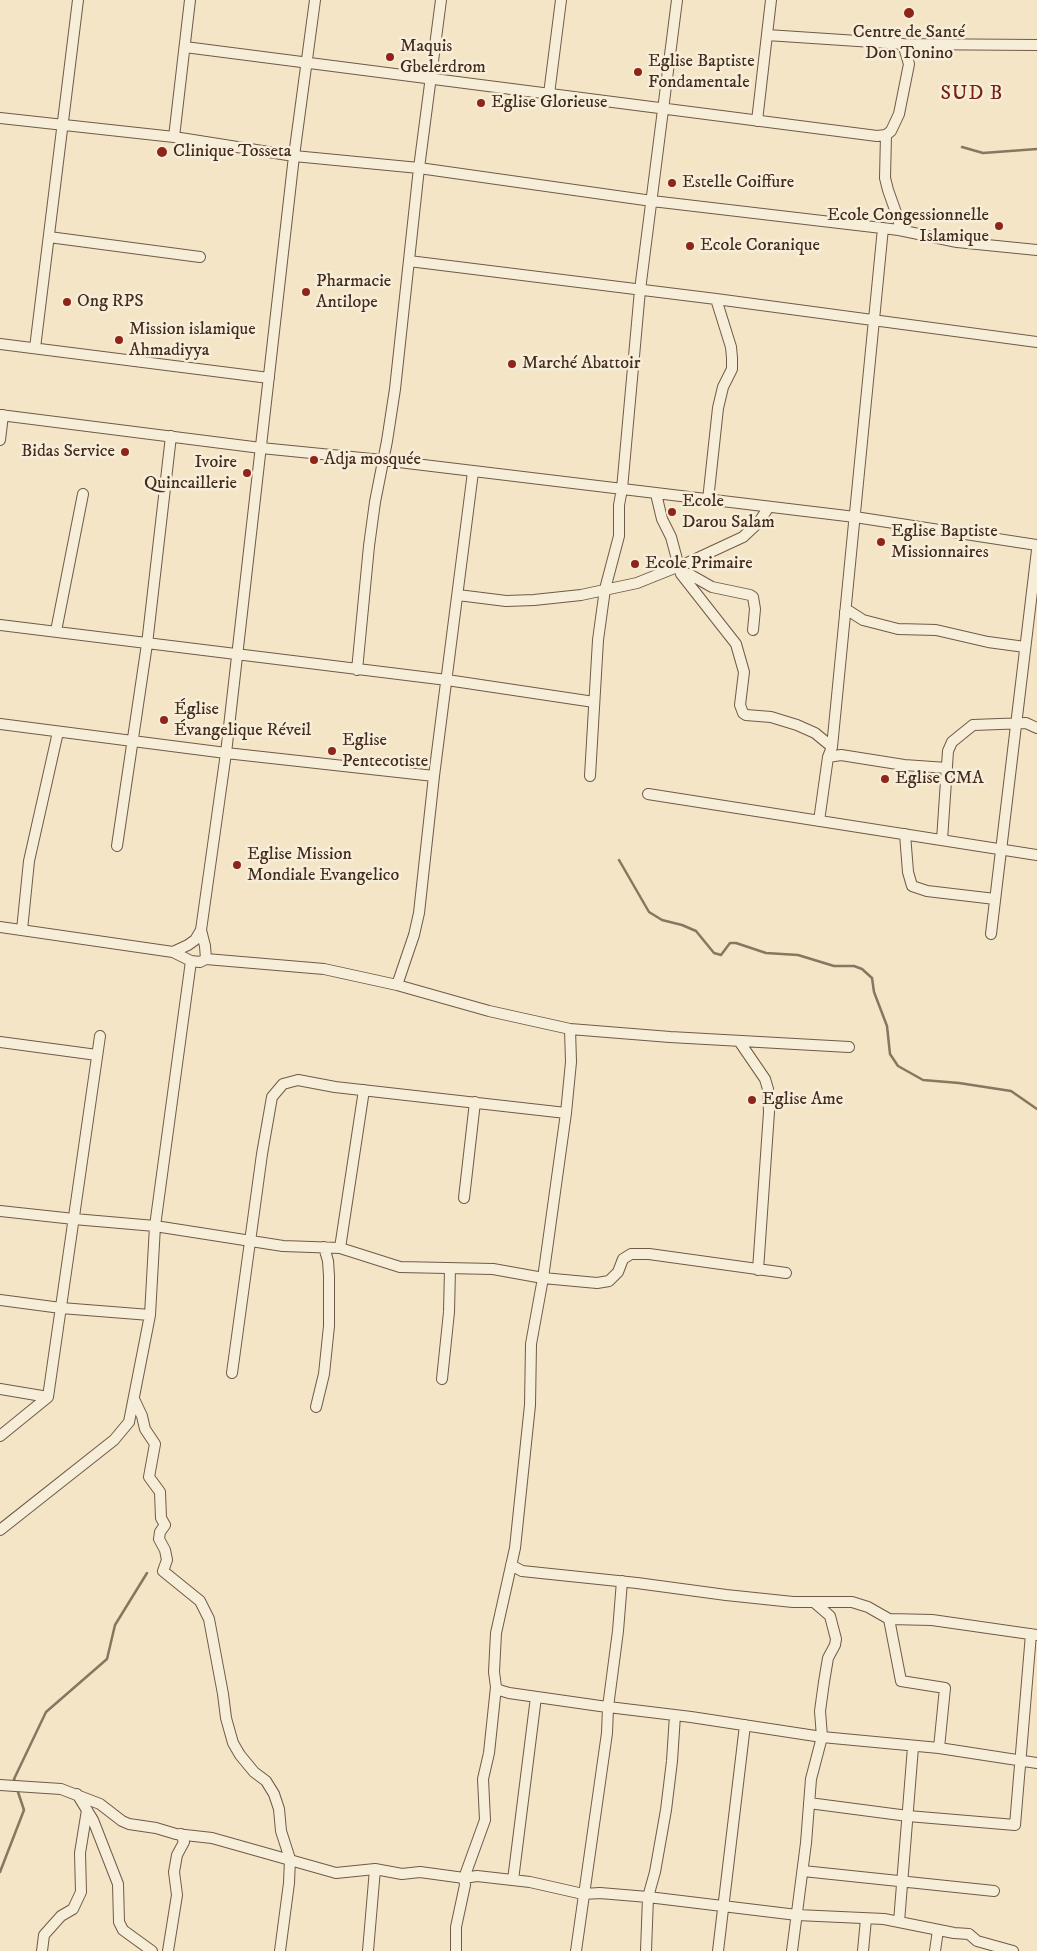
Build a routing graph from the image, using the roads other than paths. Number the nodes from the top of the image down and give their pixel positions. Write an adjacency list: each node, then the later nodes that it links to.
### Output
1 (78, 0): 18 (street)
2 (190, 0): 11 (street)
3 (315, 0): 12 (street)
4 (441, 0): 13 (street)
5 (561, 0): 14 (street)
6 (677, 0): 15 (street)
7 (771, 0): 8 (street)
8 (767, 35): 9 (street); 17 (street)
9 (903, 44): 10 (street); 19 (street)
10 (1037, 45)
11 (185, 47): 12 (street); 20 (street)
12 (308, 62): 13 (street); 21 (street)
13 (431, 78): 14 (street); 22 (street)
14 (549, 94): 15 (street)
15 (664, 109): 17 (street); 23 (street)
16 (0, 118): 18 (street)
17 (757, 121): 19 (street)
18 (63, 124): 20 (street); 26 (street)
19 (886, 135): 25 (street)
20 (174, 137): 21 (street)
21 (294, 156): 22 (street); 36 (street)
22 (419, 168): 23 (street); 29 (street)
23 (652, 201): 24 (street); 30 (street)
24 (883, 228): 25 (street); 32 (street)
25 (899, 230): 27 (street)
26 (49, 237): 28 (street); 35 (street)
27 (1037, 250)
28 (200, 257)
29 (409, 261): 30 (street); 41 (street)
30 (640, 290): 31 (street); 43 (street)
31 (716, 299): 32 (street); 46 (street)
32 (874, 320): 33 (street); 48 (street)
33 (1037, 342)
34 (0, 344): 35 (street)
35 (35, 348): 36 (street)
36 (269, 378): 40 (street)
37 (2, 415): 38 (street); 39 (street)
38 (171, 436): 40 (street); 58 (street)
39 (0, 440)
40 (261, 448): 41 (street); 60 (street)
41 (382, 460): 42 (street); 61 (street)
42 (473, 472): 43 (street); 53 (street)
43 (622, 489): 45 (street); 52 (street)
44 (83, 494): 57 (street)
45 (656, 494): 46 (street); 51 (street)
46 (708, 500): 47 (street)
47 (768, 508): 48 (street); 51 (street)
48 (855, 517): 49 (street); 54 (street)
49 (1037, 545)
50 (1037, 550): 59 (street)
51 (680, 570): 52 (street); 56 (street); 69 (street)
52 (605, 589): 53 (street); 63 (street)
53 (458, 595): 62 (street)
54 (845, 612): 59 (street); 69 (street)
55 (0, 625): 57 (street)
56 (753, 630)
57 (56, 632): 58 (street)
58 (147, 644): 60 (street); 68 (street)
59 (1025, 647): 65 (street)
60 (237, 655): 61 (street); 70 (street)
61 (357, 670): 62 (street)
62 (447, 680): 63 (street); 72 (street)
63 (594, 702): 73 (street)
64 (0, 724): 67 (street)
65 (1016, 724): 66 (street); 71 (street); 79 (street)
66 (1037, 728)
67 (58, 732): 68 (street); 83 (street)
68 (134, 741): 70 (street); 78 (street)
69 (830, 752): 71 (street); 75 (street)
70 (226, 753): 72 (street); 84 (street)
71 (947, 768): 77 (street)
72 (434, 776): 89 (street)
73 (590, 776)
74 (648, 794): 75 (street)
75 (819, 821): 76 (street)
76 (905, 834): 77 (street); 81 (street)
77 (942, 840): 79 (street)
78 (117, 846)
79 (1001, 849): 80 (street); 81 (street)
80 (1037, 855)
81 (995, 899): 85 (street)
82 (0, 927): 83 (street)
83 (22, 930): 86 (street)
84 (201, 930): 86 (street); 87 (street)
85 (991, 934)
86 (173, 952): 88 (street)
87 (206, 958): 88 (street); 89 (street)
88 (191, 961): 102 (street)
89 (397, 985): 90 (street)
90 (570, 1029): 92 (street); 98 (street)
91 (100, 1036): 95 (street)
92 (739, 1041): 94 (street); 107 (street)
93 (0, 1042): 95 (street)
94 (849, 1047)
95 (97, 1055): 101 (street)
96 (364, 1090): 97 (street); 103 (street); 105 (street)
97 (475, 1102): 98 (street); 99 (street)
98 (566, 1113): 109 (street)
99 (464, 1198)
100 (0, 1210): 101 (street)
101 (74, 1219): 102 (street); 111 (street)
102 (155, 1226): 103 (street); 112 (street)
103 (251, 1240): 104 (street); 113 (street)
104 (324, 1247): 105 (street); 118 (street)
105 (340, 1248): 106 (street)
106 (450, 1269): 109 (street); 114 (street)
107 (758, 1270): 108 (street); 109 (street)
108 (786, 1273)
109 (544, 1278): 121 (street)
110 (0, 1300): 111 (street)
111 (61, 1308): 112 (street); 116 (street)
112 (150, 1315): 117 (street)
113 (232, 1373)
114 (442, 1379)
115 (0, 1389): 116 (street)
116 (48, 1397): 119 (street)
117 (134, 1399): 120 (street); 142 (street)
118 (316, 1407)
119 (0, 1436)
120 (0, 1530)
121 (511, 1565): 122 (street); 126 (street)
122 (622, 1581): 123 (street); 128 (street)
123 (815, 1602): 124 (street); 131 (street)
124 (888, 1619): 125 (street); 133 (street)
125 (1034, 1634): 134 (street)
126 (496, 1687): 127 (street); 145 (street)
127 (536, 1697): 128 (street); 146 (street)
128 (608, 1707): 129 (street); 149 (street)
129 (675, 1715): 130 (street); 150 (street)
130 (745, 1725): 131 (street); 151 (street)
131 (822, 1736): 132 (street); 138 (street)
132 (913, 1746): 133 (street); 140 (street)
133 (939, 1748): 134 (street)
134 (1022, 1761): 135 (street); 140 (street)
135 (1037, 1763)
136 (0, 1785): 137 (street)
137 (77, 1794): 139 (street); 141 (street)
138 (809, 1803): 140 (street); 144 (street)
139 (87, 1810): 156 (street); 157 (street)
140 (908, 1816): 147 (street)
141 (182, 1834): 142 (street); 158 (street)
142 (290, 1859): 143 (street); 159 (street)
143 (375, 1869): 145 (street); 160 (street)
144 (803, 1871): 147 (street); 152 (street)
145 (464, 1878): 146 (street); 161 (street)
146 (513, 1880): 149 (street)
147 (903, 1881): 148 (street); 154 (street)
148 (994, 1891)
149 (584, 1894): 150 (street); 162 (street)
150 (648, 1897): 151 (street); 163 (street)
151 (722, 1906): 152 (street); 164 (street)
152 (797, 1915): 153 (street); 165 (street)
153 (866, 1919): 154 (street); 166 (street)
154 (899, 1922): 155 (street)
155 (938, 1930): 167 (street); 168 (street)
156 (42, 1951)
157 (152, 1951)
158 (168, 1951)
159 (280, 1951)
160 (368, 1951)
161 (456, 1951)
162 (576, 1951)
163 (646, 1951)
164 (718, 1951)
165 (792, 1951)
166 (863, 1951)
167 (935, 1951)
168 (1013, 1951)

